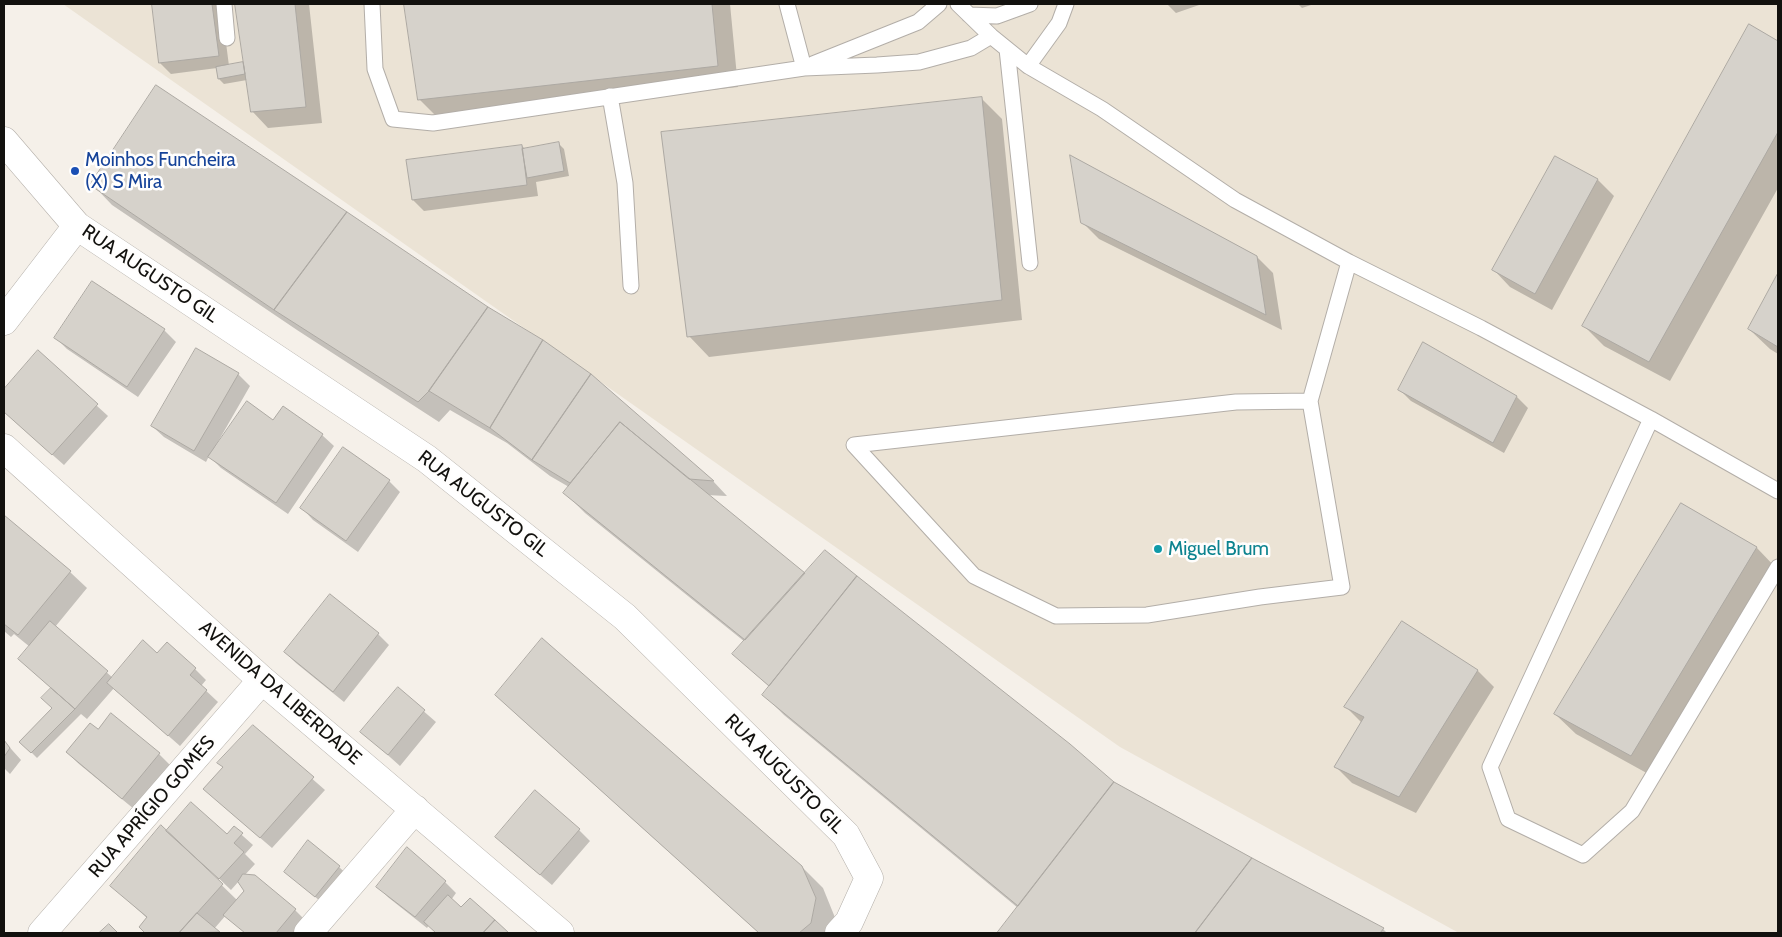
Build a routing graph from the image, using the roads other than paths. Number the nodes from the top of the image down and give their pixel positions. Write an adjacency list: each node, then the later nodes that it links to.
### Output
1 (224, 4): 10 (lane)
2 (372, 4): 14 (lane)
3 (787, 4): 13 (lane)
4 (939, 4): 13 (lane)
5 (958, 4): 8 (lane)
6 (1030, 4): 8 (lane)
7 (1066, 4): 12 (lane)
8 (969, 15): 9 (lane)
9 (991, 36): 11 (lane); 13 (lane)
10 (228, 38)
11 (1007, 49): 12 (lane); 18 (lane)
12 (1028, 66): 17 (lane)
13 (804, 68): 14 (lane)
14 (610, 96): 19 (lane)
15 (4, 141): 16 (street, RUA AUGUSTO GIL)
16 (78, 226): 20 (street); 31 (street, RUA AUGUSTO GIL)
17 (1349, 262): 21 (lane); 22 (lane)
18 (1030, 263)
19 (632, 286)
20 (4, 321)
21 (1310, 401): 21 (lane)
22 (1651, 419): 24 (lane); 25 (lane)
23 (4, 448): 26 (street, AVENIDA DA LIBERDADE)
24 (1778, 491)
25 (1778, 567)
26 (262, 680): 27 (street, AVENIDA DA LIBERDADE); 28 (street, RUA APRÍGIO GOMES)
27 (415, 809): 29 (street); 30 (street, AVENIDA DA LIBERDADE)
28 (42, 933)
29 (308, 933)
30 (560, 933)
31 (839, 933)

